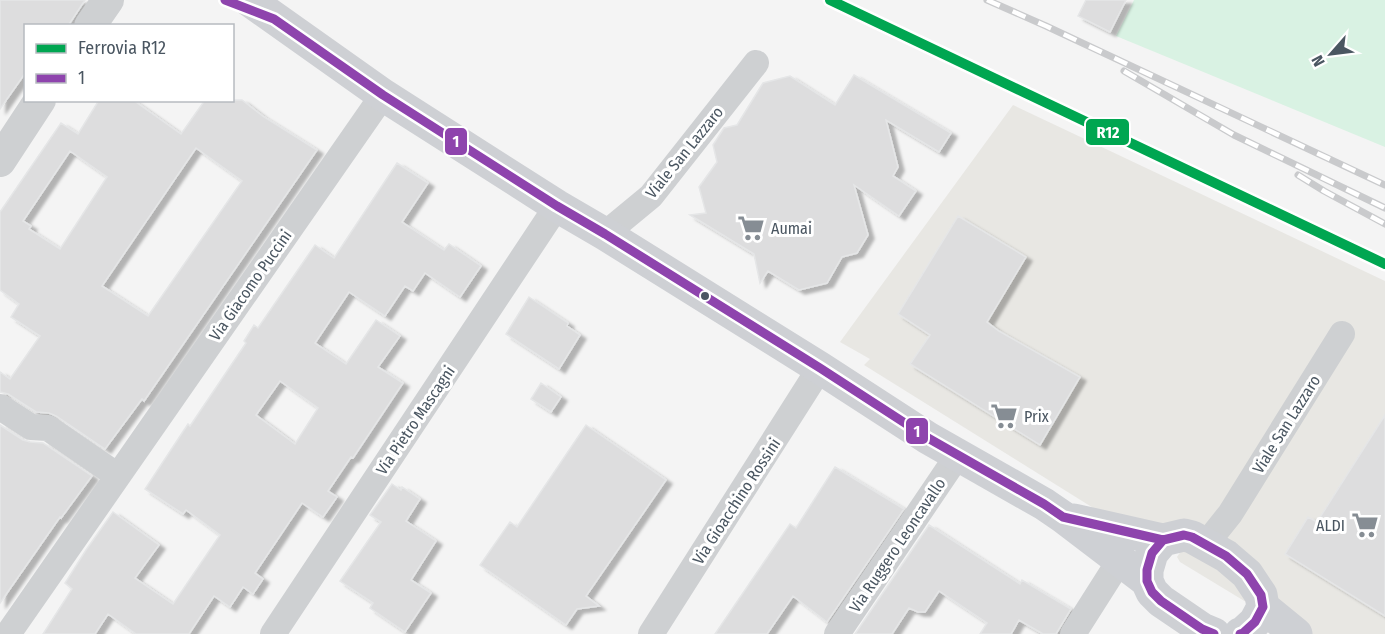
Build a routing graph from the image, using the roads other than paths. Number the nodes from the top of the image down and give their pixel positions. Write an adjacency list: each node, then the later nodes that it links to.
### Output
1 (108, 0): 4 (street)
2 (225, 0): 3 (main road)
3 (261, 9): 6 (main road)
4 (91, 24)
5 (756, 63): 10 (street, Viale San Lazzaro)
6 (383, 95): 9 (main road); 15 (street, Via Giacomo Puccini)
7 (39, 102): 8 (street)
8 (0, 161)
9 (557, 206): 10 (main road); 23 (street, Via Pietro Mascagni)
10 (605, 234): 12 (main road)
11 (1342, 334): 18 (street, Viale San Lazzaro)
12 (820, 368): 14 (main road); 24 (street, Via Gioacchino Rossini)
13 (0, 407): 15 (street)
14 (958, 455): 16 (main road); 25 (street, Via Ruggero Leoncavallo)
15 (118, 476): 22 (street, Via Giacomo Puccini)
16 (1063, 517): 17 (main road); 19 (main road)
17 (1163, 540): 18 (main road); 20 (main road)
18 (1216, 550): 21 (main road)
19 (1120, 560): 20 (main road); 26 (street)
20 (1147, 581): 27 (main road)
21 (1263, 607): 28 (main road); 29 (main road)
22 (8, 634)
23 (273, 634)
24 (651, 634)
25 (837, 634)
26 (1073, 634)
27 (1214, 634)
28 (1240, 634)
29 (1296, 634)

